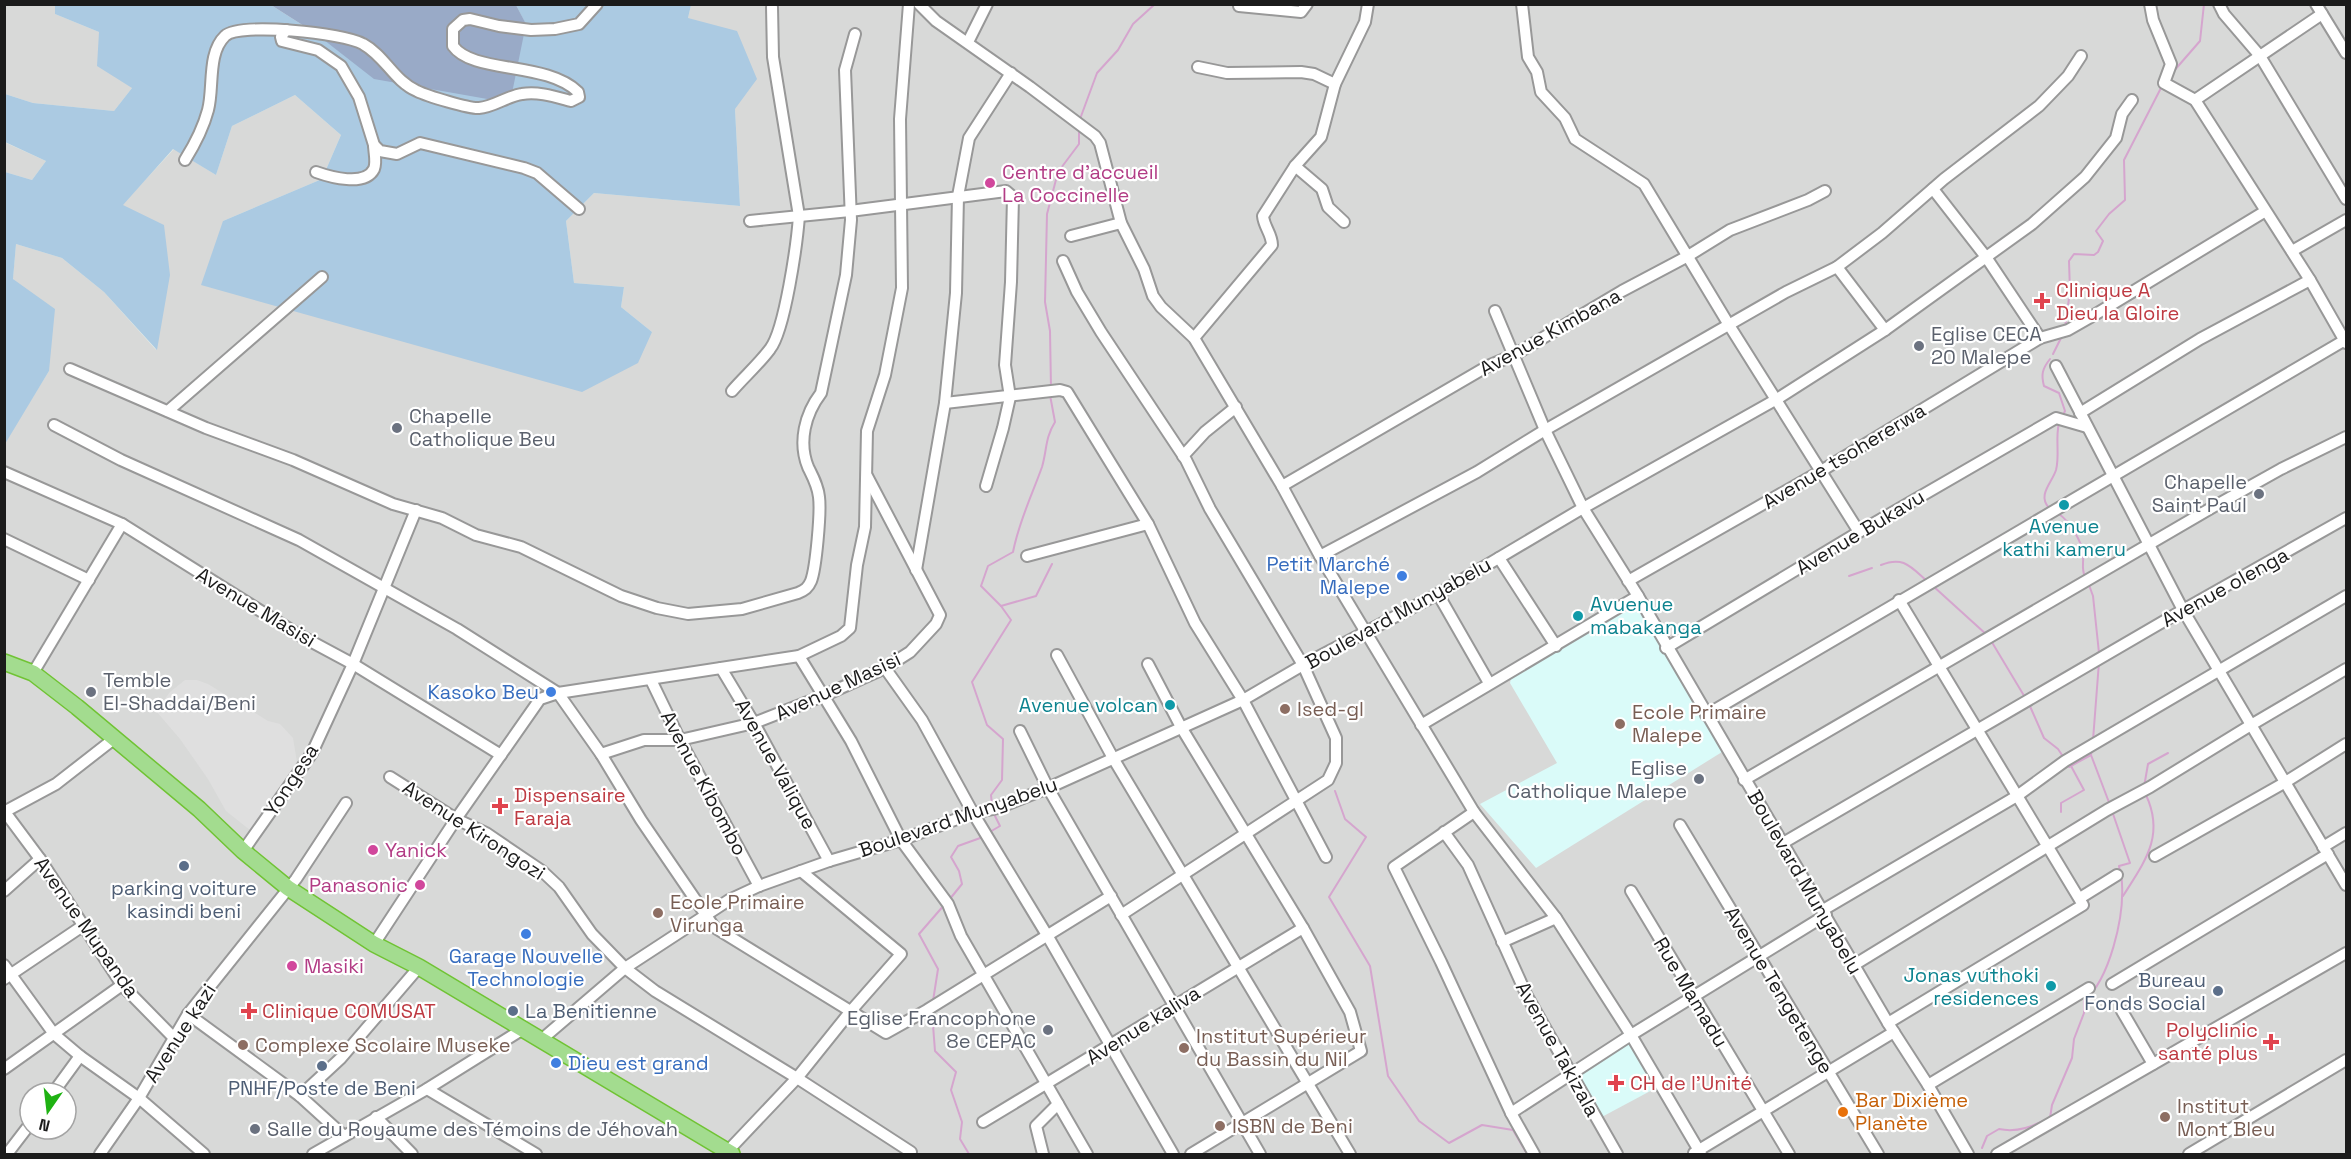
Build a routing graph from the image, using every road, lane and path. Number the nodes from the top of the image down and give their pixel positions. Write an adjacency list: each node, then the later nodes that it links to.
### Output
1 (597, 4): 13 (street)
2 (909, 4): 32 (street)
3 (919, 4): 15 (street)
4 (987, 4): 15 (street)
5 (1307, 4): 10 (street)
6 (1368, 4): 21 (street)
7 (1522, 4): 43 (street)
8 (2150, 4): 23 (street)
9 (2219, 4): 17 (street)
10 (1239, 6)
11 (772, 7): 36 (street)
12 (2319, 9): 16 (street); 17 (street)
13 (286, 30): 24 (street); 25 (street)
14 (855, 34): 34 (street)
15 (968, 42): 20 (street)
16 (2346, 53)
17 (2260, 56): 23 (street); 31 (street)
18 (2081, 57): 28 (street)
19 (1198, 67): 21 (street)
20 (1011, 73): 30 (street); 40 (street)
21 (1335, 84): 26 (street)
22 (2132, 100): 44 (street)
23 (2195, 100): 35 (street)
24 (374, 145): 27 (street); 33 (street)
25 (185, 160)
26 (1295, 166): 39 (street); 52 (street)
27 (316, 172)
28 (1933, 189): 44 (street); 46 (street)
29 (1825, 191): 43 (street, Avenue Kimbana)
30 (958, 196): 32 (street); 59 (street); 61 (street)
31 (2346, 199)
32 (902, 205): 34 (street); 72 (street)
33 (579, 209)
34 (850, 212): 36 (street); 77 (street)
35 (2264, 212): 42 (street); 53 (street, Avenue tsohererwa)
36 (799, 216): 37 (street); 58 (street)
37 (750, 220)
38 (2346, 220): 42 (street)
39 (1344, 222)
40 (1121, 223): 41 (street); 52 (street)
41 (1071, 236)
42 (2292, 251): 48 (street)
43 (1688, 256): 50 (street); 55 (street, Avenue Kimbana)
44 (1986, 257): 51 (street); 53 (street)
45 (1064, 261): 69 (street)
46 (1837, 267): 50 (street); 51 (street)
47 (322, 277): 63 (street)
48 (2310, 280): 54 (street); 64 (street)
49 (1495, 310): 55 (street)
50 (1729, 325): 60 (street); 67 (street)
51 (1885, 330): 60 (street)
52 (1194, 338): 62 (street)
53 (2040, 338): 70 (street, Avenue tsohererwa)
54 (2346, 342): 73 (street)
55 (1514, 355): 67 (street); 75 (street, Avenue Kimbana)
56 (2056, 366): 64 (street)
57 (70, 369): 63 (street)
58 (732, 391)
59 (1010, 397): 61 (street); 74 (street); 80 (street)
60 (1777, 399): 70 (street); 76 (street)
61 (945, 403): 87 (street)
62 (1236, 407): 69 (street); 75 (street)
63 (168, 411): 77 (street)
64 (2080, 413): 66 (street)
65 (54, 425): 90 (street)
66 (2087, 427): 73 (street); 81 (street, Avenue Bukavu)
67 (1545, 430): 76 (street); 85 (street)
68 (2346, 437): 83 (street)
69 (1184, 456): 104 (street)
70 (1821, 471): 81 (street); 89 (street, Avenue tsohererwa)
71 (4, 472): 79 (street, Avenue Masisi)
72 (866, 476): 87 (street, Avenue Masisi); 100 (street)
73 (2114, 476): 83 (street); 94 (street)
74 (986, 486)
75 (1282, 486): 85 (street)
76 (1583, 508): 86 (street, Boulevard Munyabelu); 89 (street, Boulevard Munyabelu)
77 (416, 510): 90 (street, Yongesa)
78 (2346, 518): 95 (street, Avenue olenga)
79 (122, 524): 88 (street); 102 (street, Avenue Masisi)
80 (1148, 524): 84 (street); 115 (street)
81 (1859, 532): 98 (street, Avenue Bukavu)
82 (4, 539): 88 (street)
83 (2149, 544): 95 (street); 105 (street)
84 (1027, 556)
85 (1320, 556): 96 (street)
86 (1499, 558): 91 (street, Boulevard Munyabelu); 97 (street)
87 (916, 570): 107 (street, Avenue Masisi)
88 (89, 580): 110 (street)
89 (1628, 581): 92 (street, Boulevard Munyabelu)
90 (386, 588): 102 (street, Yongesa); 113 (street)
91 (1438, 594): 96 (street, Boulevard Munyabelu); 112 (street)
92 (1638, 596): 97 (street); 98 (street, Boulevard Munyabelu)
93 (2346, 596): 109 (street)
94 (1899, 600): 105 (street); 116 (street)
95 (2183, 610): 109 (street); 121 (street, Avenue olenga)
96 (1365, 632): 104 (street, Boulevard Munyabelu); 118 (street)
97 (1556, 646): 112 (street)
98 (1666, 648): 116 (street, Boulevard Munyabelu)
99 (1058, 655): 128 (street)
100 (799, 656): 106 (street); 114 (street)
101 (4, 662): 110 (highway)
102 (353, 664): 127 (street, Avenue Masisi); 148 (street, Yongesa)
103 (1148, 664): 120 (street)
104 (1303, 665): 115 (street, Boulevard Munyabelu); 134 (street)
105 (1940, 667): 121 (street); 130 (street)
106 (721, 668): 111 (street); 117 (street, Avenue Valique)
107 (885, 668): 114 (street, Avenue Masisi); 138 (street)
108 (2346, 669): 119 (street)
109 (2219, 670): 119 (street); 133 (street)
110 (33, 673): 123 (highway)
111 (651, 680): 113 (street); 124 (street, Avenue Kibombo)
112 (1489, 683): 118 (street)
113 (558, 693): 126 (street); 127 (street)
114 (823, 696): 117 (street, Avenue Masisi); 144 (street)
115 (1242, 700): 120 (street, Boulevard Munyabelu); 134 (street)
116 (1706, 715): 130 (street, Boulevard Munyabelu)
117 (754, 723): 124 (street, Avenue Masisi); 152 (street, Avenue Valique)
118 (1421, 724): 137 (street)
119 (2251, 725): 131 (street); 146 (street)
120 (1181, 727): 128 (street, Boulevard Munyabelu); 143 (street)
121 (1977, 730): 133 (street); 145 (street, Avenue olenga)
122 (1020, 731): 132 (street)
123 (116, 738): 136 (street); 148 (highway)
124 (680, 740): 126 (street, Avenue Masisi); 157 (street, Avenue Kibombo)
125 (2346, 744): 131 (street)
126 (602, 754): 165 (street)
127 (501, 755): 139 (street)
128 (1113, 758): 132 (street, Boulevard Munyabelu); 154 (street)
129 (390, 777): 139 (street, Avenue Kirongozi)
130 (1744, 780): 145 (street, Boulevard Munyabelu)
131 (2284, 783): 147 (street); 150 (street)
132 (1048, 788): 138 (street, Boulevard Munyabelu); 161 (street)
133 (2017, 796): 146 (street); 163 (street)
134 (1296, 799): 143 (street); 149 (street)
135 (346, 802): 158 (street, Avenue kazi)
136 (5, 812): 151 (street, Avenue Mupanda)
137 (1474, 812): 141 (street); 166 (street)
138 (973, 813): 144 (street, Boulevard Munyabelu); 169 (street)
139 (456, 819): 171 (street); 177 (street, Avenue Kirongozi)
140 (1680, 825): 173 (street, Avenue Tengetenge)
141 (1444, 832): 170 (street, Avenue Takizala); 210 (street)
142 (2346, 833): 147 (street)
143 (1245, 834): 154 (street); 168 (street)
144 (901, 840): 152 (street, Boulevard Munyabelu); 179 (street)
145 (1783, 843): 163 (street, Boulevard Munyabelu)
146 (2047, 848): 162 (street); 174 (street)
147 (2326, 850): 156 (street); 180 (street)
148 (243, 851): 158 (highway)
149 (1326, 856)
150 (2155, 856)
151 (40, 859): 159 (street); 167 (street, Avenue Mupanda)
152 (829, 861): 153 (street, Boulevard Munyabelu)
153 (801, 871): 157 (street, Boulevard Munyabelu); 186 (street)
154 (1183, 875): 164 (street); 175 (street)
155 (2116, 875): 162 (street)
156 (2346, 885)
157 (759, 886): 165 (street, Boulevard Munyabelu)
158 (288, 888): 171 (highway); 187 (street, Avenue kazi)
159 (4, 891)
160 (1631, 891): 183 (street, Rue Mamadu)
161 (1111, 896): 164 (street); 169 (street)
162 (2080, 898): 188 (street)
163 (1824, 913): 173 (street); 174 (street, Boulevard Munyabelu)
164 (1121, 915): 184 (street)
165 (705, 916): 177 (street, Boulevard Munyabelu); 186 (street)
166 (1556, 918): 170 (street); 191 (street)
167 (84, 925): 178 (street); 181 (street, Avenue Mupanda)
168 (1303, 928): 175 (street, Avenue kaliva); 204 (street)
169 (1047, 935): 179 (street); 194 (street)
170 (1502, 942): 200 (street, Avenue Takizala)
171 (374, 944): 176 (highway)
172 (2346, 953): 197 (street)
173 (1760, 956): 183 (street); 199 (street, Avenue Tengetenge)
174 (1854, 965): 188 (street, Boulevard Munyabelu)
175 (1239, 966): 184 (street, Avenue kaliva); 204 (street)
176 (419, 967): 189 (highway); 207 (street)
177 (625, 968): 193 (street, Boulevard Munyabelu); 201 (street, Avenue Kirongozi)
178 (7, 973): 190 (street)
179 (983, 975): 186 (street); 203 (street)
180 (2112, 984)
181 (122, 985): 190 (street); 192 (street, Avenue Mupanda)
182 (2089, 988): 205 (street)
183 (1694, 996): 191 (street); 211 (street, Rue Mamadu)
184 (1175, 1005): 194 (street, Avenue kaliva); 214 (street)
185 (2122, 1011): 197 (street)
186 (850, 1012): 201 (street)
187 (188, 1014): 192 (street, Avenue kazi); 207 (street)
188 (1891, 1027): 199 (street); 205 (street, Boulevard Munyabelu)
189 (522, 1029): 193 (highway); 206 (street)
190 (54, 1034): 195 (street); 198 (street)
191 (1631, 1035): 200 (street); 217 (street)
192 (174, 1038): 208 (street, Avenue kazi)
193 (541, 1040): 218 (highway)
194 (1111, 1046): 203 (street, Avenue kaliva); 228 (street)
195 (80, 1056): 202 (street); 208 (street)
196 (2346, 1060): 238 (street)
197 (2153, 1064): 237 (street)
198 (4, 1069)
199 (1828, 1072): 211 (street); 235 (street, Avenue Tengetenge)
200 (1571, 1075): 210 (street); 233 (street, Avenue Takizala)
201 (797, 1078): 218 (street); 225 (street, Avenue Kirongozi)
202 (62, 1081)
203 (1047, 1084): 209 (street); 213 (street, Avenue kaliva)
204 (1309, 1084): 214 (street); 231 (street)
205 (1928, 1084): 236 (street, Boulevard Munyabelu)
206 (427, 1089): 212 (street); 224 (street)
207 (300, 1096): 215 (street)
208 (139, 1098): 220 (street, Avenue kazi); 221 (street)
209 (1058, 1104): 226 (street); 227 (street)
210 (1511, 1113): 232 (street)
211 (1764, 1113): 217 (street); 234 (street, Rue Mamadu)
212 (376, 1117): 215 (street); 223 (street)
213 (983, 1122)
214 (1242, 1125): 229 (street); 230 (street)
215 (344, 1136): 222 (street)
216 (18, 1140): 219 (street)
217 (1697, 1153)
218 (728, 1154)
219 (7, 1155)
220 (100, 1155)
221 (204, 1155)
222 (313, 1155)
223 (412, 1155)
224 (536, 1155)
225 (909, 1155)
226 (1043, 1155)
227 (1087, 1155)
228 (1173, 1155)
229 (1191, 1155)
230 (1260, 1155)
231 (1350, 1155)
232 (1533, 1155)
233 (1617, 1155)
234 (1789, 1155)
235 (1878, 1155)
236 (1968, 1155)
237 (1997, 1155)
238 (2189, 1155)

